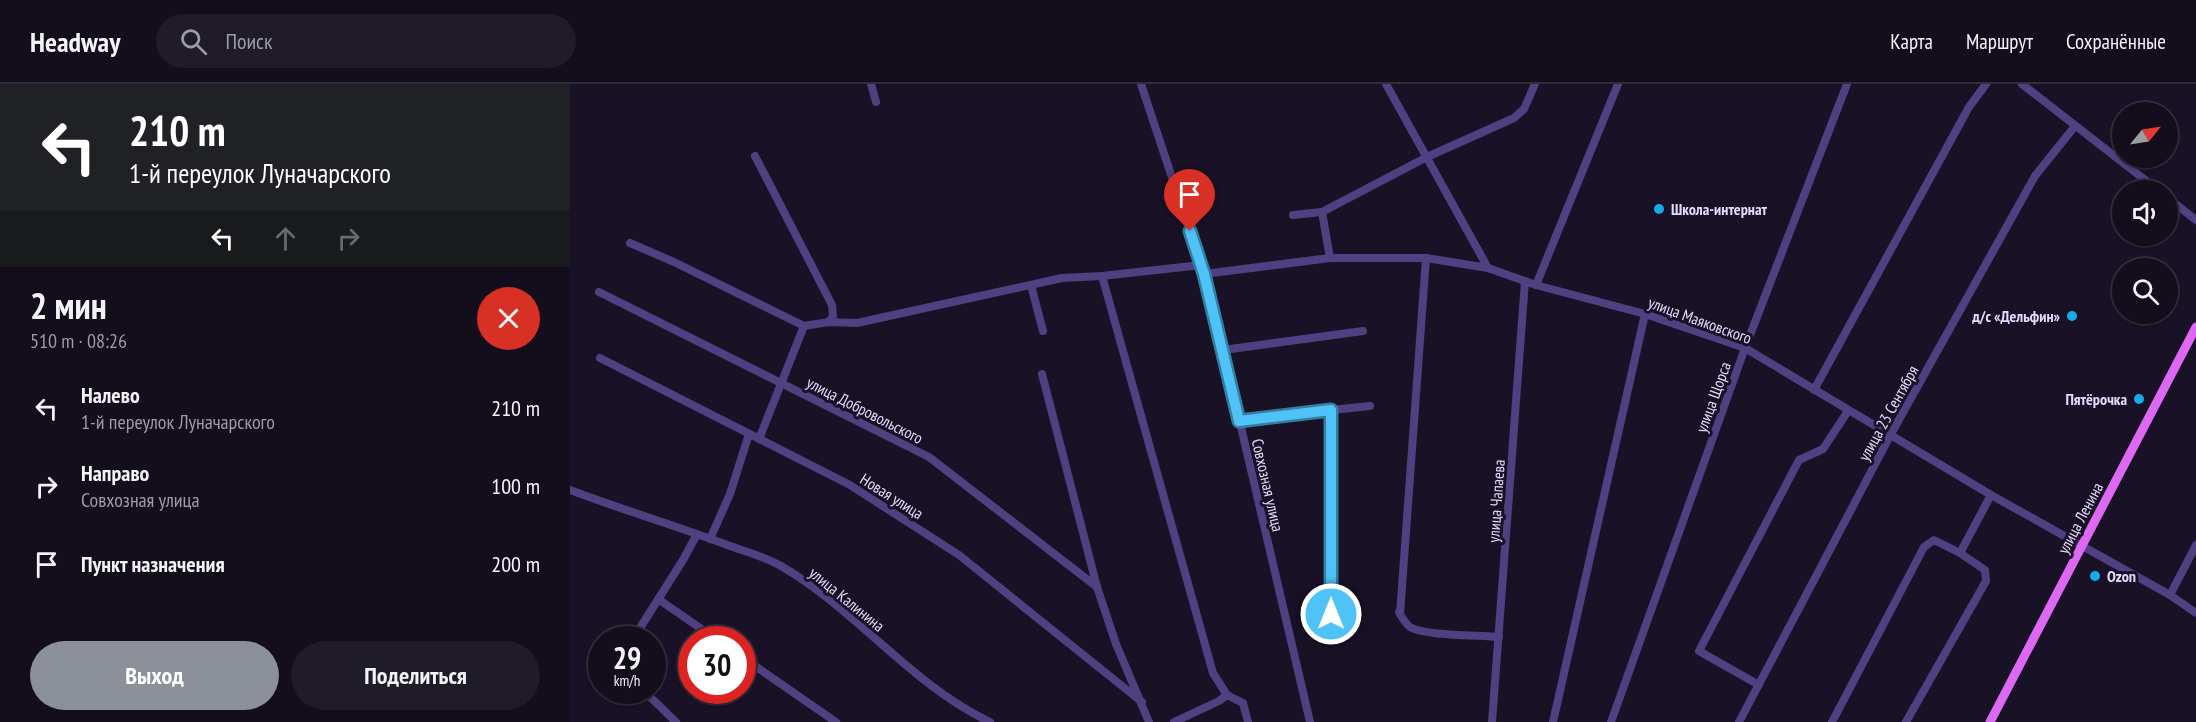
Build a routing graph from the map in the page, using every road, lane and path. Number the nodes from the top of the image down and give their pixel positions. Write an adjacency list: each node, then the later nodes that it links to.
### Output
1 (871, 84): 9 (street)
2 (1141, 84): 21 (street, Совхозная улица)
3 (1386, 84): 12 (street)
4 (1535, 84): 12 (street)
5 (1618, 84): 27 (street)
6 (1847, 84): 35 (street, улица Щорса)
7 (1986, 84): 40 (street)
8 (2022, 84): 10 (street)
9 (876, 102)
10 (2075, 126): 13 (street); 46 (street, улица 23 Сентября)
11 (755, 156): 30 (street)
12 (1427, 157): 15 (street); 22 (street)
13 (2145, 180)
14 (2178, 206): 17 (street)
15 (1322, 212): 16 (street); 19 (street)
16 (1293, 215)
17 (2196, 220)
18 (630, 243): 31 (street)
19 (1330, 258): 20 (street, улица Маяковского); 23 (street, улица Маяковского)
20 (1426, 258): 22 (street, улица Маяковского); 62 (street)
21 (1201, 265): 23 (street, Совхозная улица); 24 (street)
22 (1488, 268): 25 (street, улица Маяковского)
23 (1204, 274): 36 (street, Совхозная улица)
24 (1102, 276): 26 (street); 65 (street)
25 (1525, 281): 27 (street, улица Маяковского); 62 (street, улица Чапаева)
26 (1031, 285): 30 (street); 33 (street)
27 (1536, 285): 29 (street, улица Маяковского)
28 (599, 292): 39 (street, улица Добровольского)
29 (1645, 314): 35 (street, улица Маяковского); 76 (street)
30 (829, 322): 31 (street)
31 (804, 326): 39 (street)
32 (2196, 327): 52 (main road, улица Ленина)
33 (1043, 331)
34 (1363, 331): 36 (street)
35 (1744, 348): 40 (street, улица Маяковского); 77 (street, улица Щорса)
36 (1223, 350): 44 (street, Совхозная улица)
37 (600, 358): 45 (street, Новая улица)
38 (1042, 374): 55 (street)
39 (780, 383): 47 (street); 55 (street, улица Добровольского)
40 (1814, 390): 43 (street, улица Маяковского)
41 (1370, 406): 42 (street)
42 (1331, 410): 44 (street); 59 (street)
43 (1848, 411): 46 (street, улица Маяковского); 64 (street)
44 (1239, 421): 74 (street, Совхозная улица)
45 (749, 434): 47 (street, Новая улица); 51 (street)
46 (1891, 434): 49 (street, улица Маяковского); 64 (street, улица 23 Сентября)
47 (759, 439): 66 (street, Новая улица)
48 (570, 490): 50 (street, улица Калинина)
49 (1991, 495): 52 (street, улица Маяковского); 54 (street)
50 (697, 534): 51 (street, улица Калинина); 57 (street)
51 (710, 538): 70 (street, улица Калинина)
52 (2083, 545): 56 (street, улица Маяковского); 81 (main road, улица Ленина)
53 (2196, 545): 56 (street)
54 (1960, 553): 79 (street); 80 (street)
55 (1097, 587): 66 (street)
56 (2170, 595): 58 (street, улица Маяковского)
57 (658, 599): 60 (street); 61 (street)
58 (2196, 613)
59 (1331, 614)
60 (641, 626)
61 (697, 626)
62 (1499, 637): 75 (street, улица Чапаева)
63 (756, 667): 69 (street)
64 (1759, 685): 78 (street, улица 23 Сентября)
65 (1227, 695): 72 (street); 73 (street)
66 (1142, 702): 71 (street)
67 (657, 704): 68 (street)
68 (676, 722)
69 (836, 722)
70 (990, 722)
71 (1149, 722)
72 (1174, 722)
73 (1248, 722)
74 (1310, 722)
75 (1492, 722)
76 (1553, 722)
77 (1611, 722)
78 (1739, 722)
79 (1832, 722)
80 (1906, 722)
81 (1990, 722)

